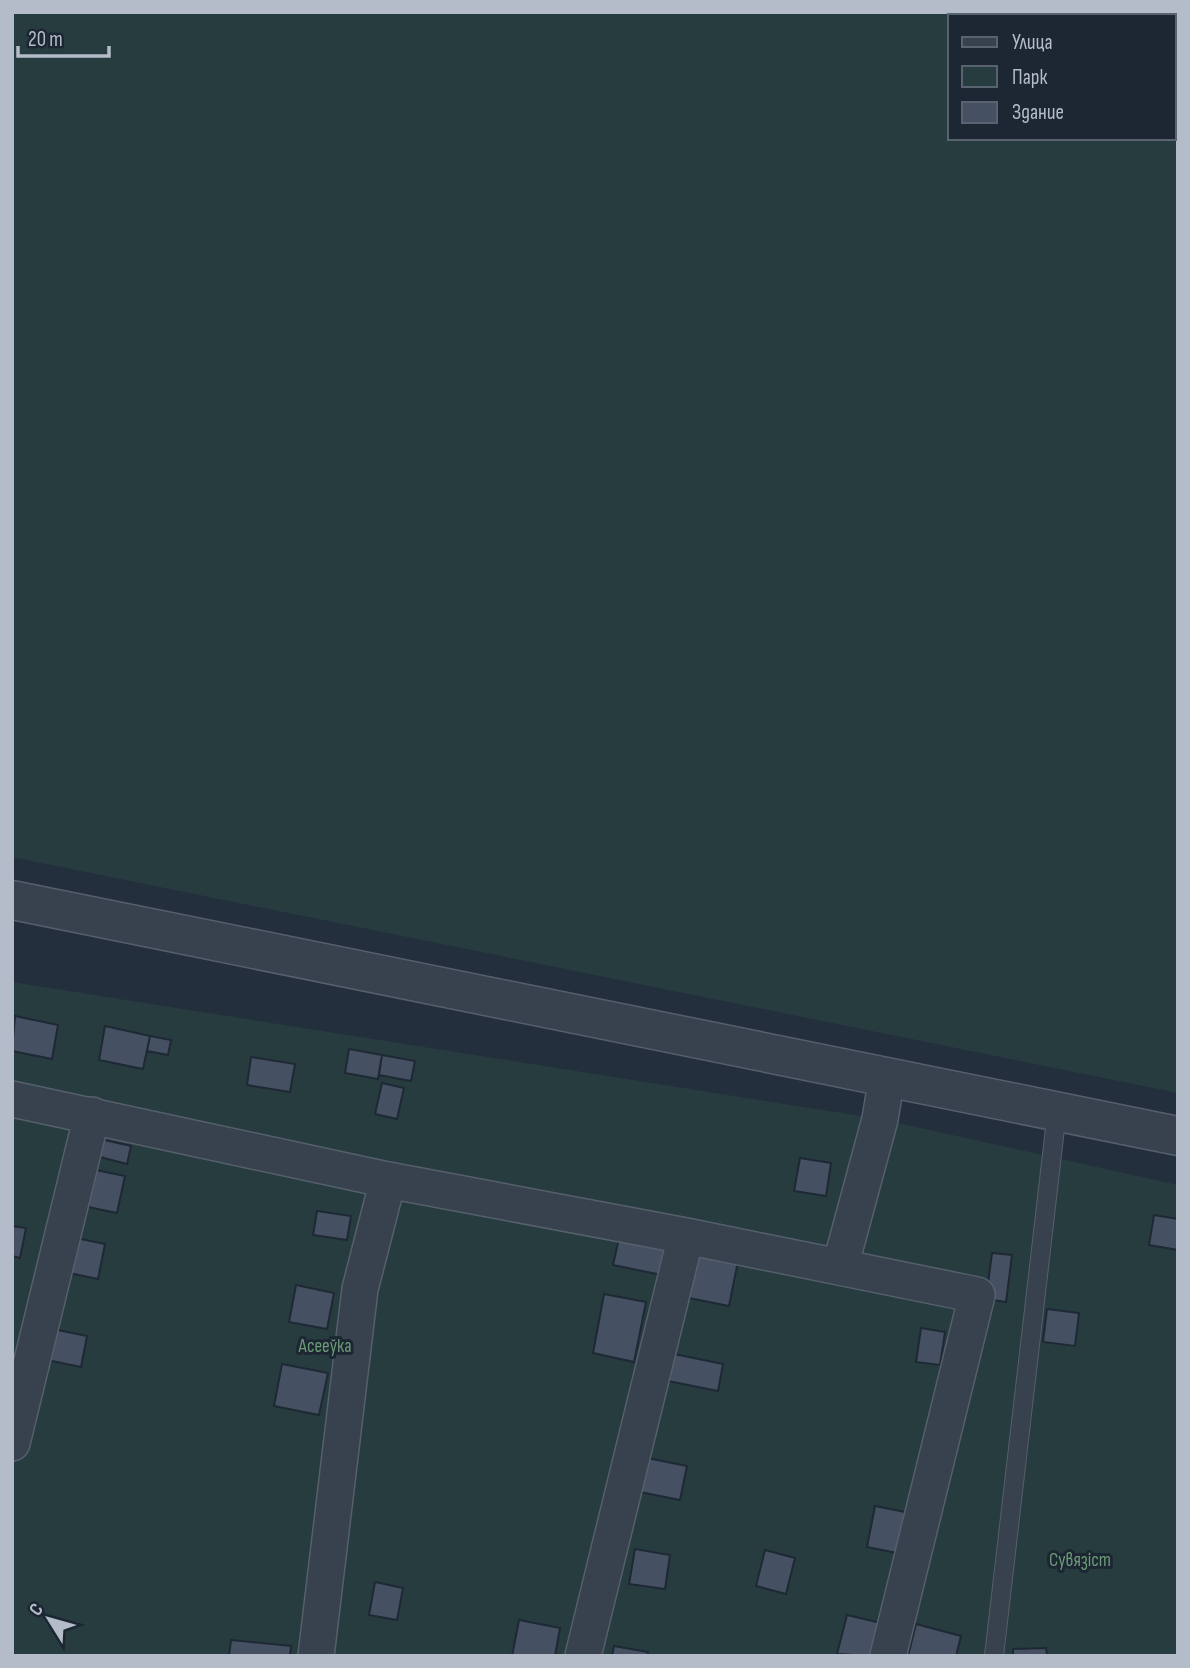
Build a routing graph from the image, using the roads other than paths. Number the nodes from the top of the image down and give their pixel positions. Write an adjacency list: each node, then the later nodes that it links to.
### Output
1 (12, 900): 2 (street)
2 (887, 1077): 4 (street); 9 (street)
3 (12, 1099): 5 (street)
4 (1057, 1111): 6 (street); 14 (lane)
5 (92, 1115): 7 (street); 10 (street)
6 (1178, 1136)
7 (388, 1180): 8 (street); 11 (street)
8 (686, 1236): 9 (street); 12 (street)
9 (841, 1267): 13 (street)
10 (12, 1443)
11 (316, 1656)
12 (583, 1656)
13 (888, 1656)
14 (994, 1656)

